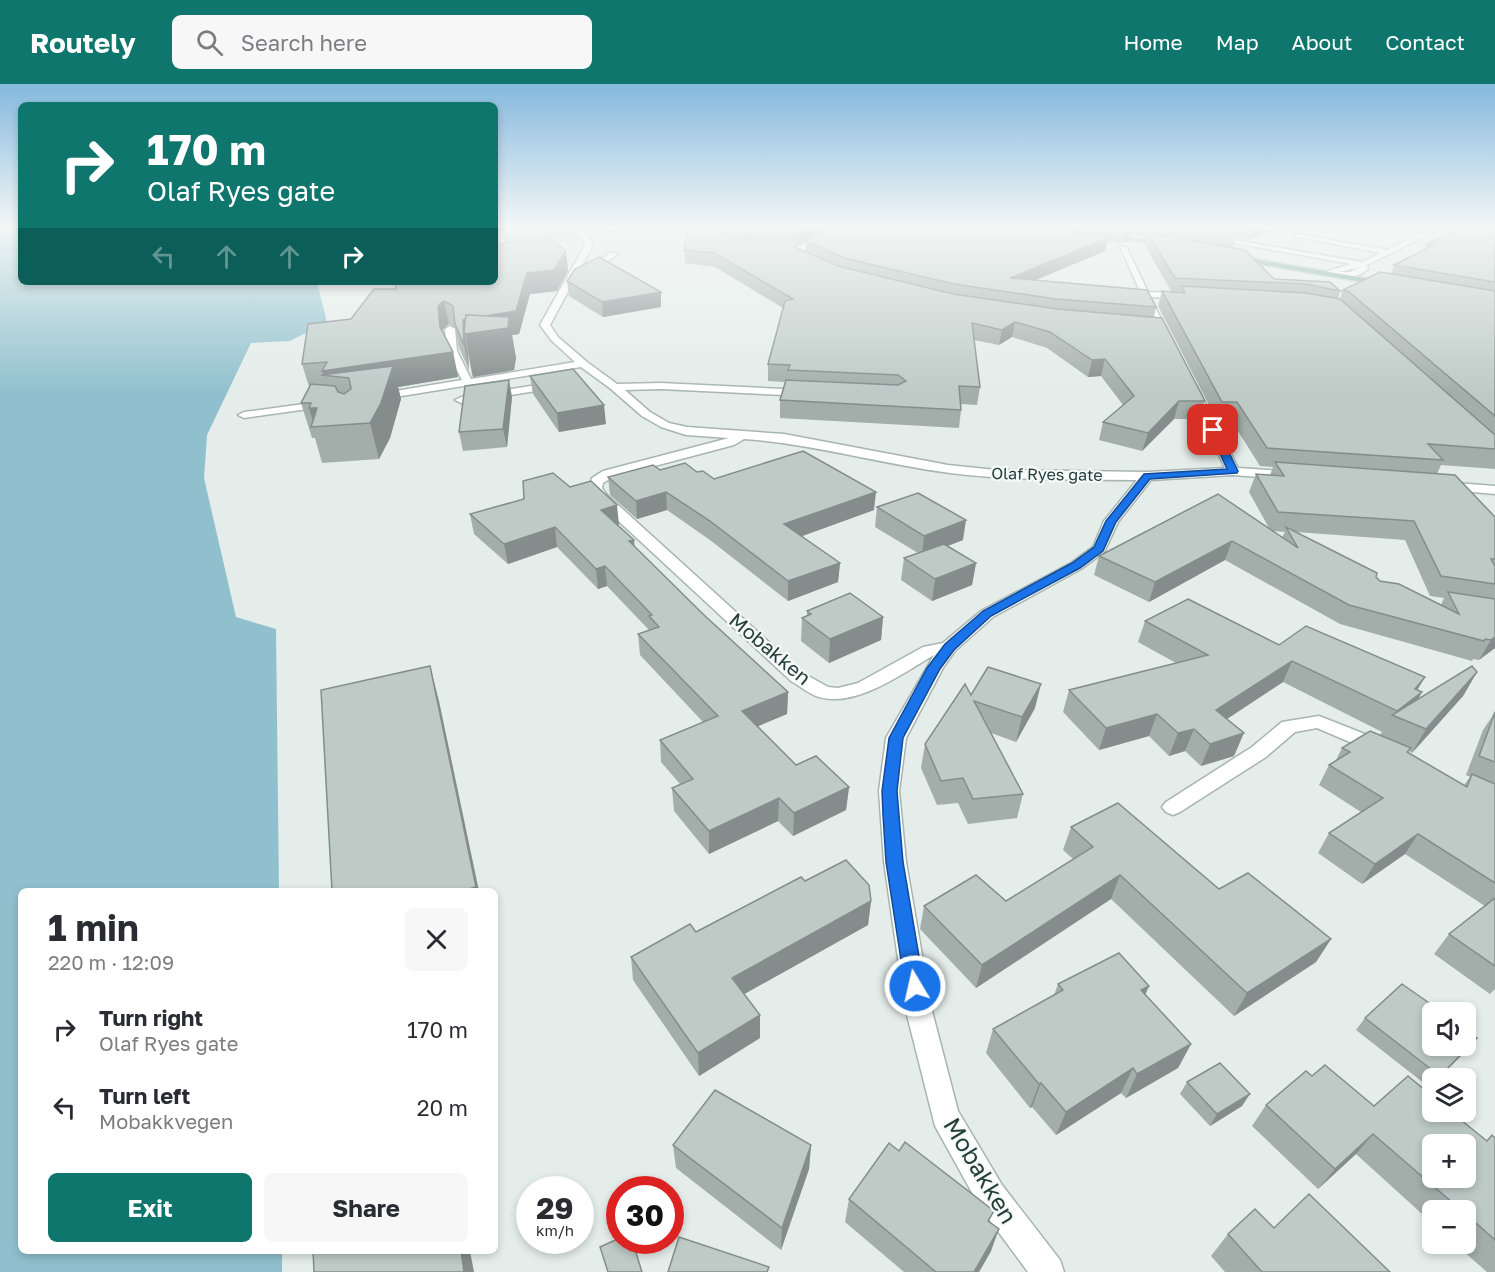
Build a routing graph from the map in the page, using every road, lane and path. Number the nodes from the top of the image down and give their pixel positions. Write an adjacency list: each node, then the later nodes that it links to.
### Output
1 (568, 282): 7 (street, Olaf Ryes gate)
2 (1139, 282): 3 (street)
3 (1146, 294): 4 (street); 6 (street)
4 (1193, 296)
5 (450, 329): 11 (street)
6 (1172, 349)
7 (582, 364): 8 (street); 12 (street, Olaf Ryes gate)
8 (512, 376): 11 (street); 13 (street)
9 (1188, 380): 20 (street)
10 (569, 382): 13 (street)
11 (469, 383): 15 (street)
12 (615, 387): 14 (street); 19 (street, Olaf Ryes gate)
13 (525, 390): 16 (street)
14 (813, 394)
15 (364, 399)
16 (461, 400)
17 (336, 408): 18 (street)
18 (244, 415)
19 (747, 434): 21 (street, Olaf Ryes gate); 25 (street, Mobakken)
20 (1233, 471): 21 (street, Olaf Ryes gate); 22 (street, Olaf Ryes gate)
21 (1147, 476): 25 (street, Mobakken)
22 (1305, 476)
23 (1436, 486): 24 (street)
24 (1495, 490)
25 (950, 647): 28 (street, Mobakken)
26 (1400, 758): 27 (street)
27 (1173, 807)
28 (1048, 1272)

